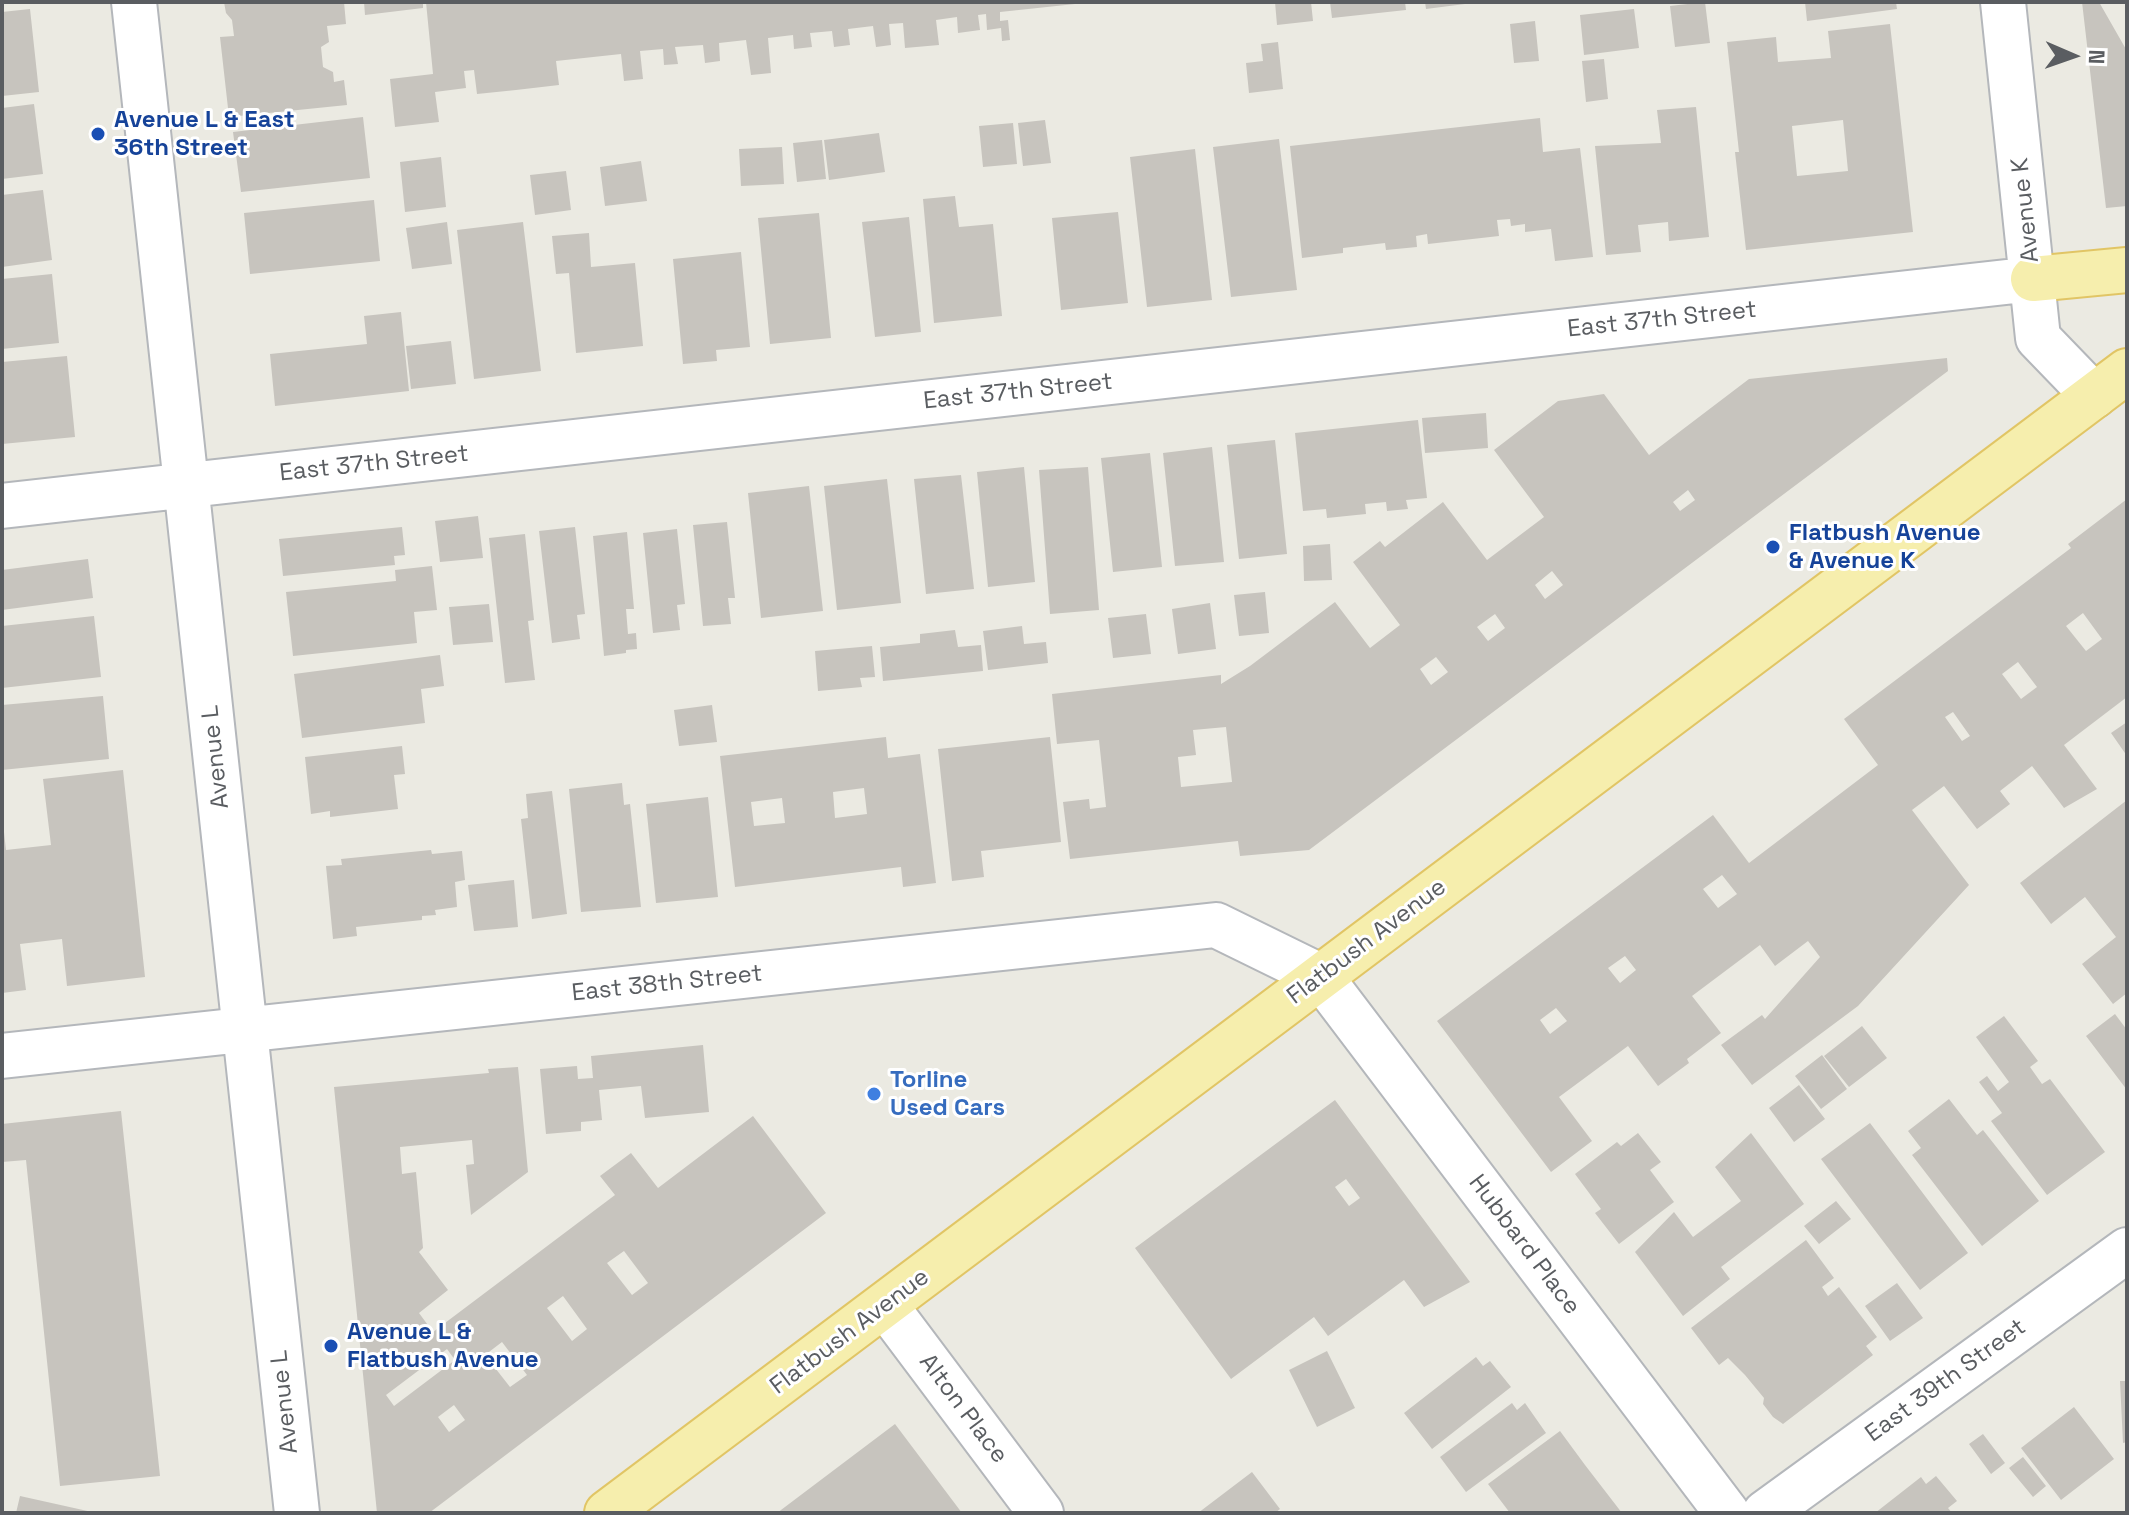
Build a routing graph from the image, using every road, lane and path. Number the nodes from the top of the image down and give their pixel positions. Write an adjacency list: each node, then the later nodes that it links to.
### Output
1 (134, 2): 6 (street, Avenue L)
2 (2003, 2): 4 (street, Avenue K)
3 (2127, 270): 4 (main road)
4 (2033, 279): 5 (street, Avenue K); 6 (street, East 37th Street)
5 (2111, 384): 8 (main road, Flatbush Avenue)
6 (187, 486): 7 (street, East 37th Street); 9 (street, Avenue L)
7 (2, 506)
8 (1320, 976): 9 (street, East 38th Street); 12 (main road, Flatbush Avenue); 16 (street, Hubbard Place)
9 (246, 1029): 10 (street, East 38th Street); 13 (street, Avenue L)
10 (2, 1056)
11 (2127, 1250): 17 (street, East 39th Street)
12 (885, 1305): 14 (main road, Flatbush Avenue); 15 (street, Alton Place)
13 (297, 1513)
14 (607, 1513)
15 (1041, 1513)
16 (1727, 1513)
17 (1765, 1513)

